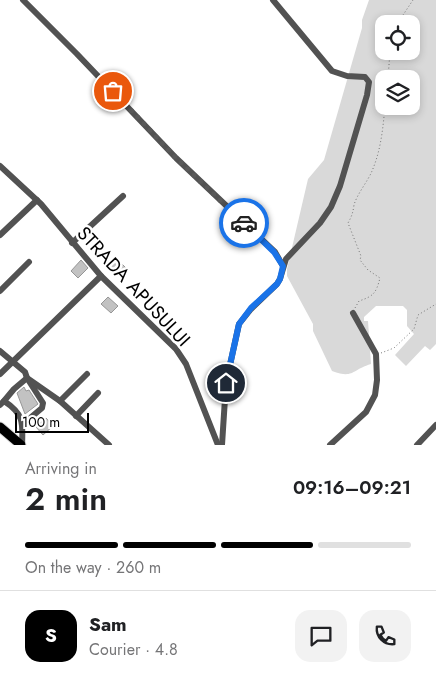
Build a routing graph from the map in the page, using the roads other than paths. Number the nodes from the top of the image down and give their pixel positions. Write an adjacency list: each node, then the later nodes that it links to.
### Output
1 (23, 0): 9 (street)
2 (273, 0): 9 (street)
3 (0, 166): 5 (street, STRADA APUSULUI)
4 (123, 196): 7 (street)
5 (37, 200): 6 (street); 7 (street, STRADA APUSULUI)
6 (0, 235)
7 (72, 243): 10 (street, STRADA APUSULUI)
8 (29, 262): 11 (street)
9 (283, 266): 28 (street)
10 (101, 276): 14 (street); 27 (street, STRADA APUSULUI)
11 (0, 291)
12 (353, 313): 29 (street)
13 (0, 351): 14 (street)
14 (13, 362): 15 (street); 17 (street)
15 (0, 374)
16 (87, 374): 19 (street)
17 (27, 378): 19 (street); 20 (street); 22 (street)
18 (98, 393): 21 (street)
19 (59, 401): 21 (street)
20 (2, 403): 22 (street)
21 (76, 416): 26 (street)
22 (23, 424): 25 (street)
23 (436, 425): 30 (street)
24 (0, 427): 25 (highway)
25 (22, 445)
26 (108, 445)
27 (218, 445)
28 (222, 445)
29 (330, 445)
30 (417, 445)

